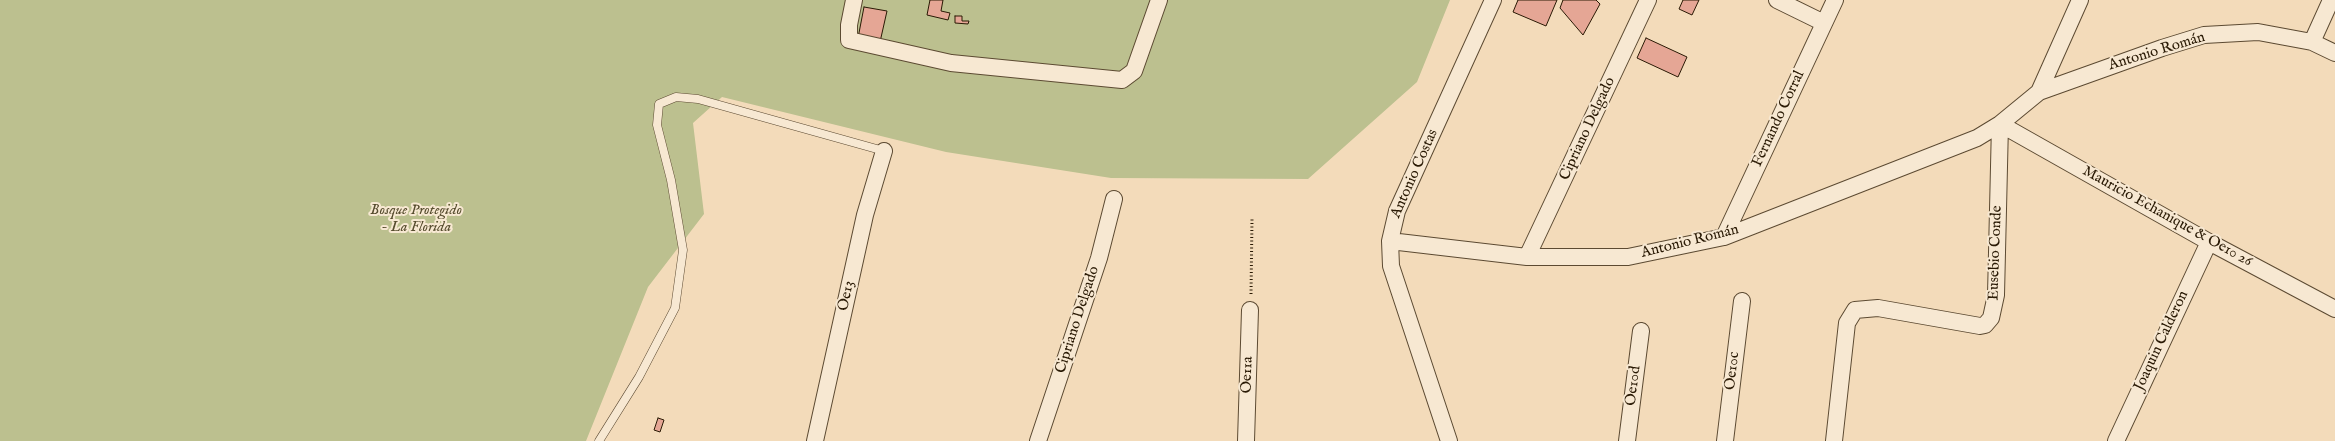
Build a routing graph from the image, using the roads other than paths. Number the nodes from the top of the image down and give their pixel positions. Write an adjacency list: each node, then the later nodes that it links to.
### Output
1 (854, 0): 2 (street)
2 (1159, 0)
3 (1493, 0): 17 (street, Antonio Costas)
4 (1648, 0): 19 (street, Cipriano Delgado)
5 (1777, 0): 9 (street)
6 (1835, 0): 9 (street, Fernando Corral)
7 (2080, 0): 12 (street)
8 (2331, 0): 10 (street)
9 (1824, 23): 16 (street, Fernando Corral)
10 (2312, 42): 11 (street, Antonio Román); 12 (street, Antonio Román)
11 (2335, 53)
12 (2039, 92): 13 (street)
13 (2000, 124): 16 (street, Antonio Román); 18 (street, Mauricio Echanique & Oe10 26); 31 (street, Eusebio Conde)
14 (884, 152): 24 (lane); 25 (street, Oe13)
15 (1114, 199): 26 (street, Cipriano Delgado)
16 (1724, 237): 19 (street, Antonio Román)
17 (1390, 241): 19 (street, Antonio Román); 28 (street, Antonio Costas)
18 (2209, 242): 21 (street, Mauricio Echanique & Oe10 26); 32 (street, Joaquin Calderon)
19 (1528, 258)
20 (1742, 301): 30 (street, Oe10c)
21 (2335, 308)
22 (1250, 310): 27 (street, Oe11a)
23 (1641, 330): 29 (street, Oe10d)
24 (599, 441)
25 (815, 441)
26 (1038, 441)
27 (1246, 441)
28 (1449, 441)
29 (1627, 441)
30 (1724, 441)
31 (1834, 441)
32 (2116, 441)

